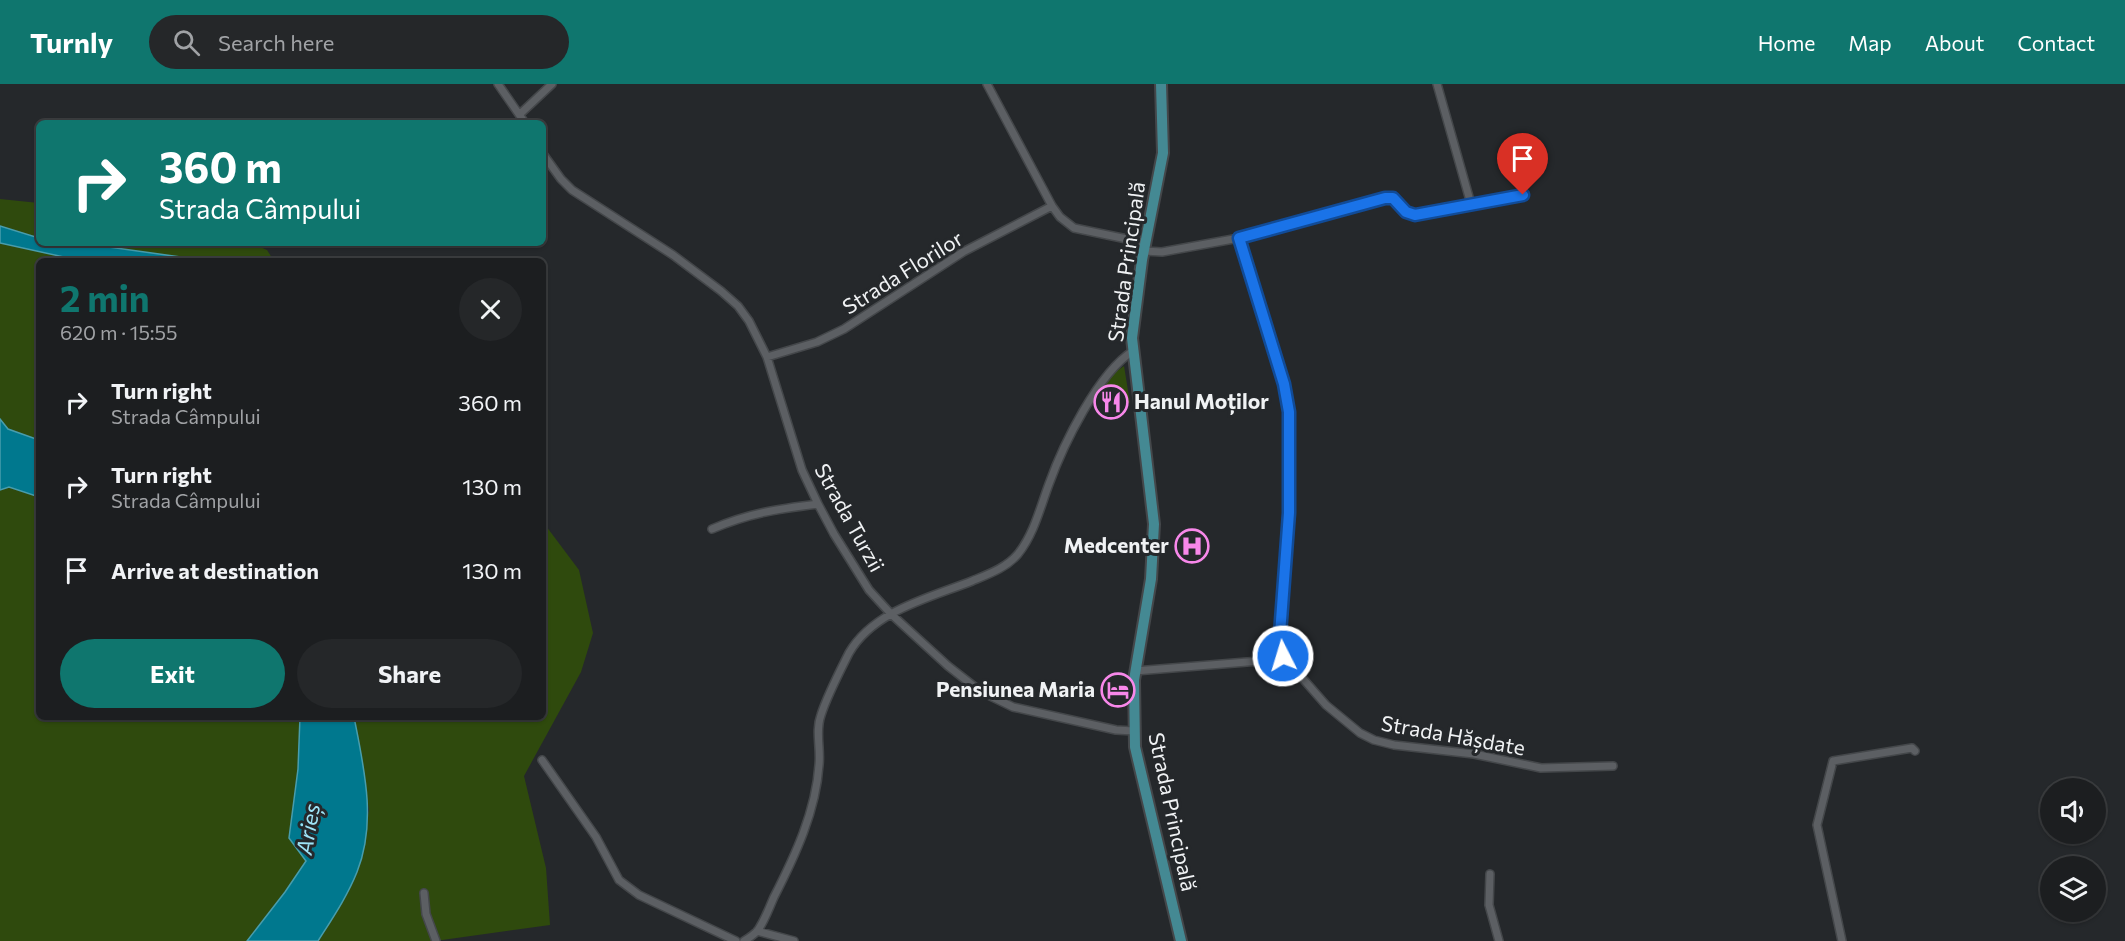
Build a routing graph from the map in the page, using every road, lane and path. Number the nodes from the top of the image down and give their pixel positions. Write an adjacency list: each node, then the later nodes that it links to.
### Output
1 (498, 84): 6 (street)
2 (552, 84): 6 (street)
3 (987, 84): 11 (street)
4 (1161, 84): 13 (main road, Strada Principală)
5 (1437, 84): 10 (street)
6 (520, 114): 7 (street)
7 (523, 120)
8 (546, 158): 15 (street, Strada Turzii)
9 (1523, 195): 10 (street)
10 (1472, 204): 12 (street)
11 (1052, 206): 13 (street); 15 (street, Strada Florilor)
12 (1239, 238): 13 (street); 19 (street)
13 (1145, 247): 14 (main road, Strada Principală)
14 (1133, 351): 18 (street); 20 (main road, Strada Principală)
15 (767, 357): 16 (street, Strada Turzii)
16 (818, 504): 17 (street); 18 (street, Strada Turzii)
17 (712, 529)
18 (891, 614): 21 (street, Strada Turzii); 27 (street)
19 (1283, 656): 20 (street); 24 (street, Strada Hășdate)
20 (1135, 670): 21 (main road, Strada Principală)
21 (1134, 731): 32 (main road, Strada Principală)
22 (1916, 751): 34 (street)
23 (542, 760): 29 (street)
24 (1613, 766)
25 (1490, 874): 33 (street)
26 (424, 893): 28 (street)
27 (757, 931): 30 (street); 31 (street)
28 (436, 941)
29 (736, 941)
30 (744, 941)
31 (794, 941)
32 (1181, 941)
33 (1498, 941)
34 (1842, 941)

